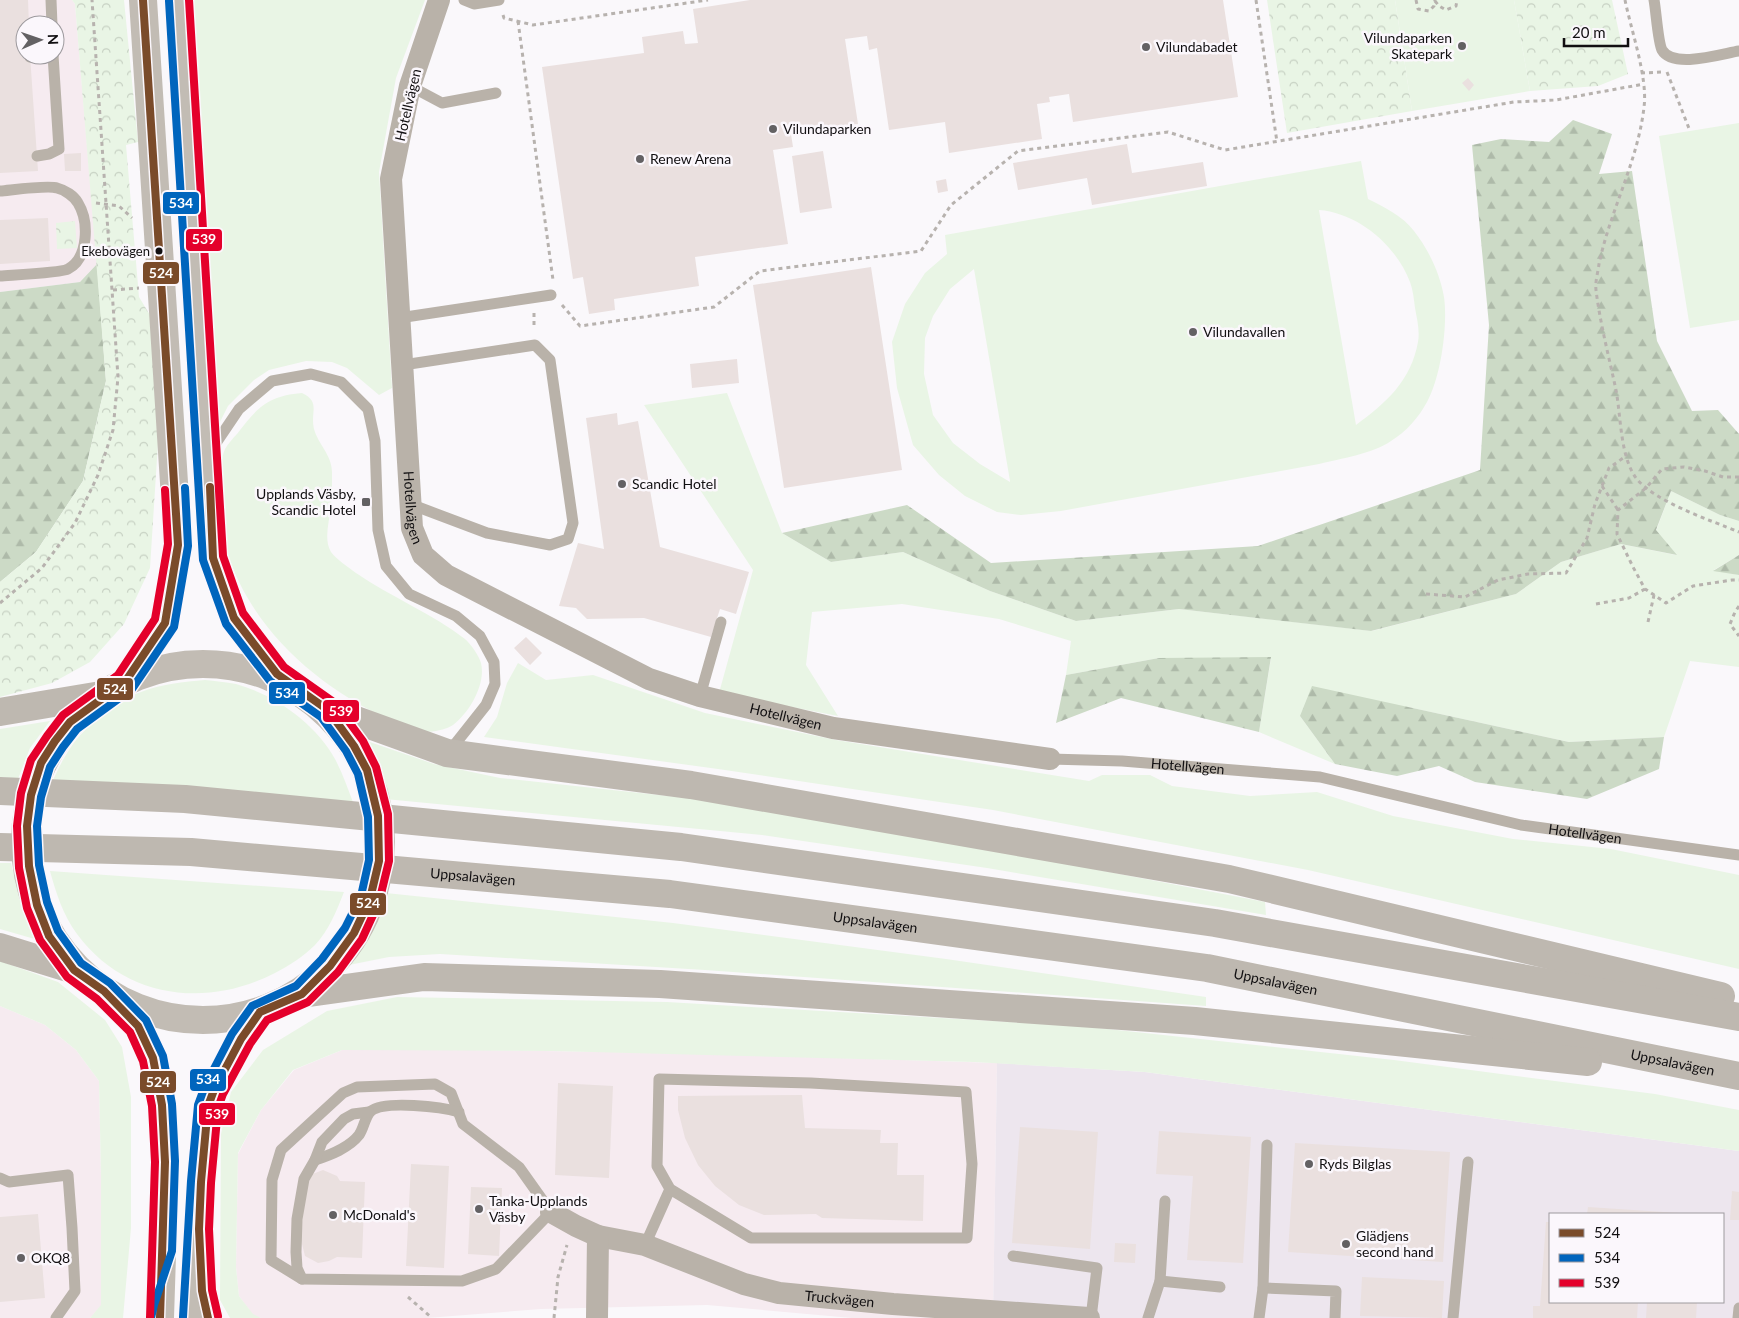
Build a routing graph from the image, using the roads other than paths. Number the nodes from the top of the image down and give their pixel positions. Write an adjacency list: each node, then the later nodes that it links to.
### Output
1 (51, 0): 8 (lane)
2 (143, 0): 23 (main road)
3 (179, 0): 19 (main road)
4 (438, 0): 11 (street, Hotellvägen)
5 (464, 0): 6 (lane)
6 (499, 0)
7 (1654, 0): 9 (lane)
8 (52, 15)
9 (1739, 51)
10 (54, 65): 13 (lane)
11 (410, 86): 12 (lane); 17 (street, Hotellvägen)
12 (496, 94)
13 (38, 156)
14 (0, 191): 15 (lane)
15 (0, 276)
16 (551, 295): 17 (lane)
17 (399, 318): 18 (street, Hotellvägen)
18 (403, 364): 20 (street, Hotellvägen); 20 (lane)
19 (208, 455): 22 (main road); 27 (lane)
20 (410, 504): 24 (street, Hotellvägen)
21 (721, 622): 24 (lane)
22 (277, 674): 23 (main road); 25 (main road)
23 (116, 688): 26 (highway); 33 (main road)
24 (700, 696): 28 (street, Hotellvägen)
25 (328, 710): 27 (highway); 35 (main road)
26 (0, 712)
27 (447, 753): 36 (highway)
28 (1050, 759): 31 (lane, Hotellvägen)
29 (0, 791): 38 (highway)
30 (0, 847): 39 (highway, Uppsalavägen)
31 (1739, 855)
32 (0, 947): 33 (highway)
33 (74, 970): 34 (main road)
34 (104, 991): 37 (main road); 53 (main road)
35 (302, 994): 37 (main road); 40 (highway)
36 (1739, 1001)
37 (260, 1012): 50 (main road)
38 (1739, 1017)
39 (1739, 1076)
40 (1739, 1087)
41 (369, 1112): 42 (lane); 44 (lane); 44 (lane)
42 (459, 1112): 49 (lane); 55 (lane)
43 (1267, 1145): 58 (lane)
44 (316, 1160): 55 (lane)
45 (1468, 1162): 70 (lane)
46 (0, 1178): 60 (lane)
47 (670, 1190): 47 (lane); 52 (lane)
48 (1165, 1200): 56 (lane)
49 (551, 1212): 51 (street, Truckvägen); 55 (lane)
50 (199, 1229): 63 (main road); 64 (main road)
51 (598, 1236): 52 (street, Truckvägen); 65 (street)
52 (644, 1244): 66 (street, Truckvägen)
53 (162, 1252): 61 (main road); 62 (main road)
54 (1013, 1256): 66 (lane)
55 (302, 1279)
56 (1160, 1281): 57 (lane); 67 (lane)
57 (1220, 1287)
58 (1263, 1288): 68 (lane); 69 (lane)
59 (1739, 1308): 71 (lane)
60 (56, 1318)
61 (142, 1318)
62 (160, 1318)
63 (193, 1318)
64 (208, 1318)
65 (597, 1318)
66 (1090, 1318)
67 (1148, 1318)
68 (1259, 1318)
69 (1335, 1318)
70 (1453, 1318)
71 (1738, 1318)

